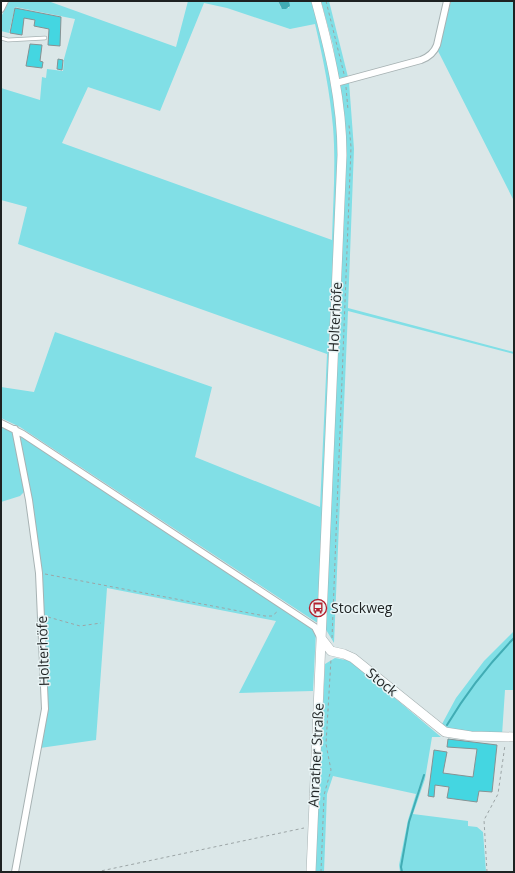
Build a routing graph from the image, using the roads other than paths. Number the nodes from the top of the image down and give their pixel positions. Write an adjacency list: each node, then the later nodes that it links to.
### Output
1 (5, 1): 4 (street)
2 (316, 1): 7 (main road, Holterhöfe)
3 (447, 1): 7 (street)
4 (1, 9)
5 (1, 38): 6 (lane)
6 (45, 38)
7 (336, 83): 10 (main road, Holterhöfe)
8 (1, 423): 9 (street)
9 (15, 429): 10 (street); 12 (street, Holterhöfe)
10 (321, 637): 11 (main road, Stock); 13 (main road, Anrather Straße)
11 (510, 738)
12 (15, 872)
13 (311, 872)

